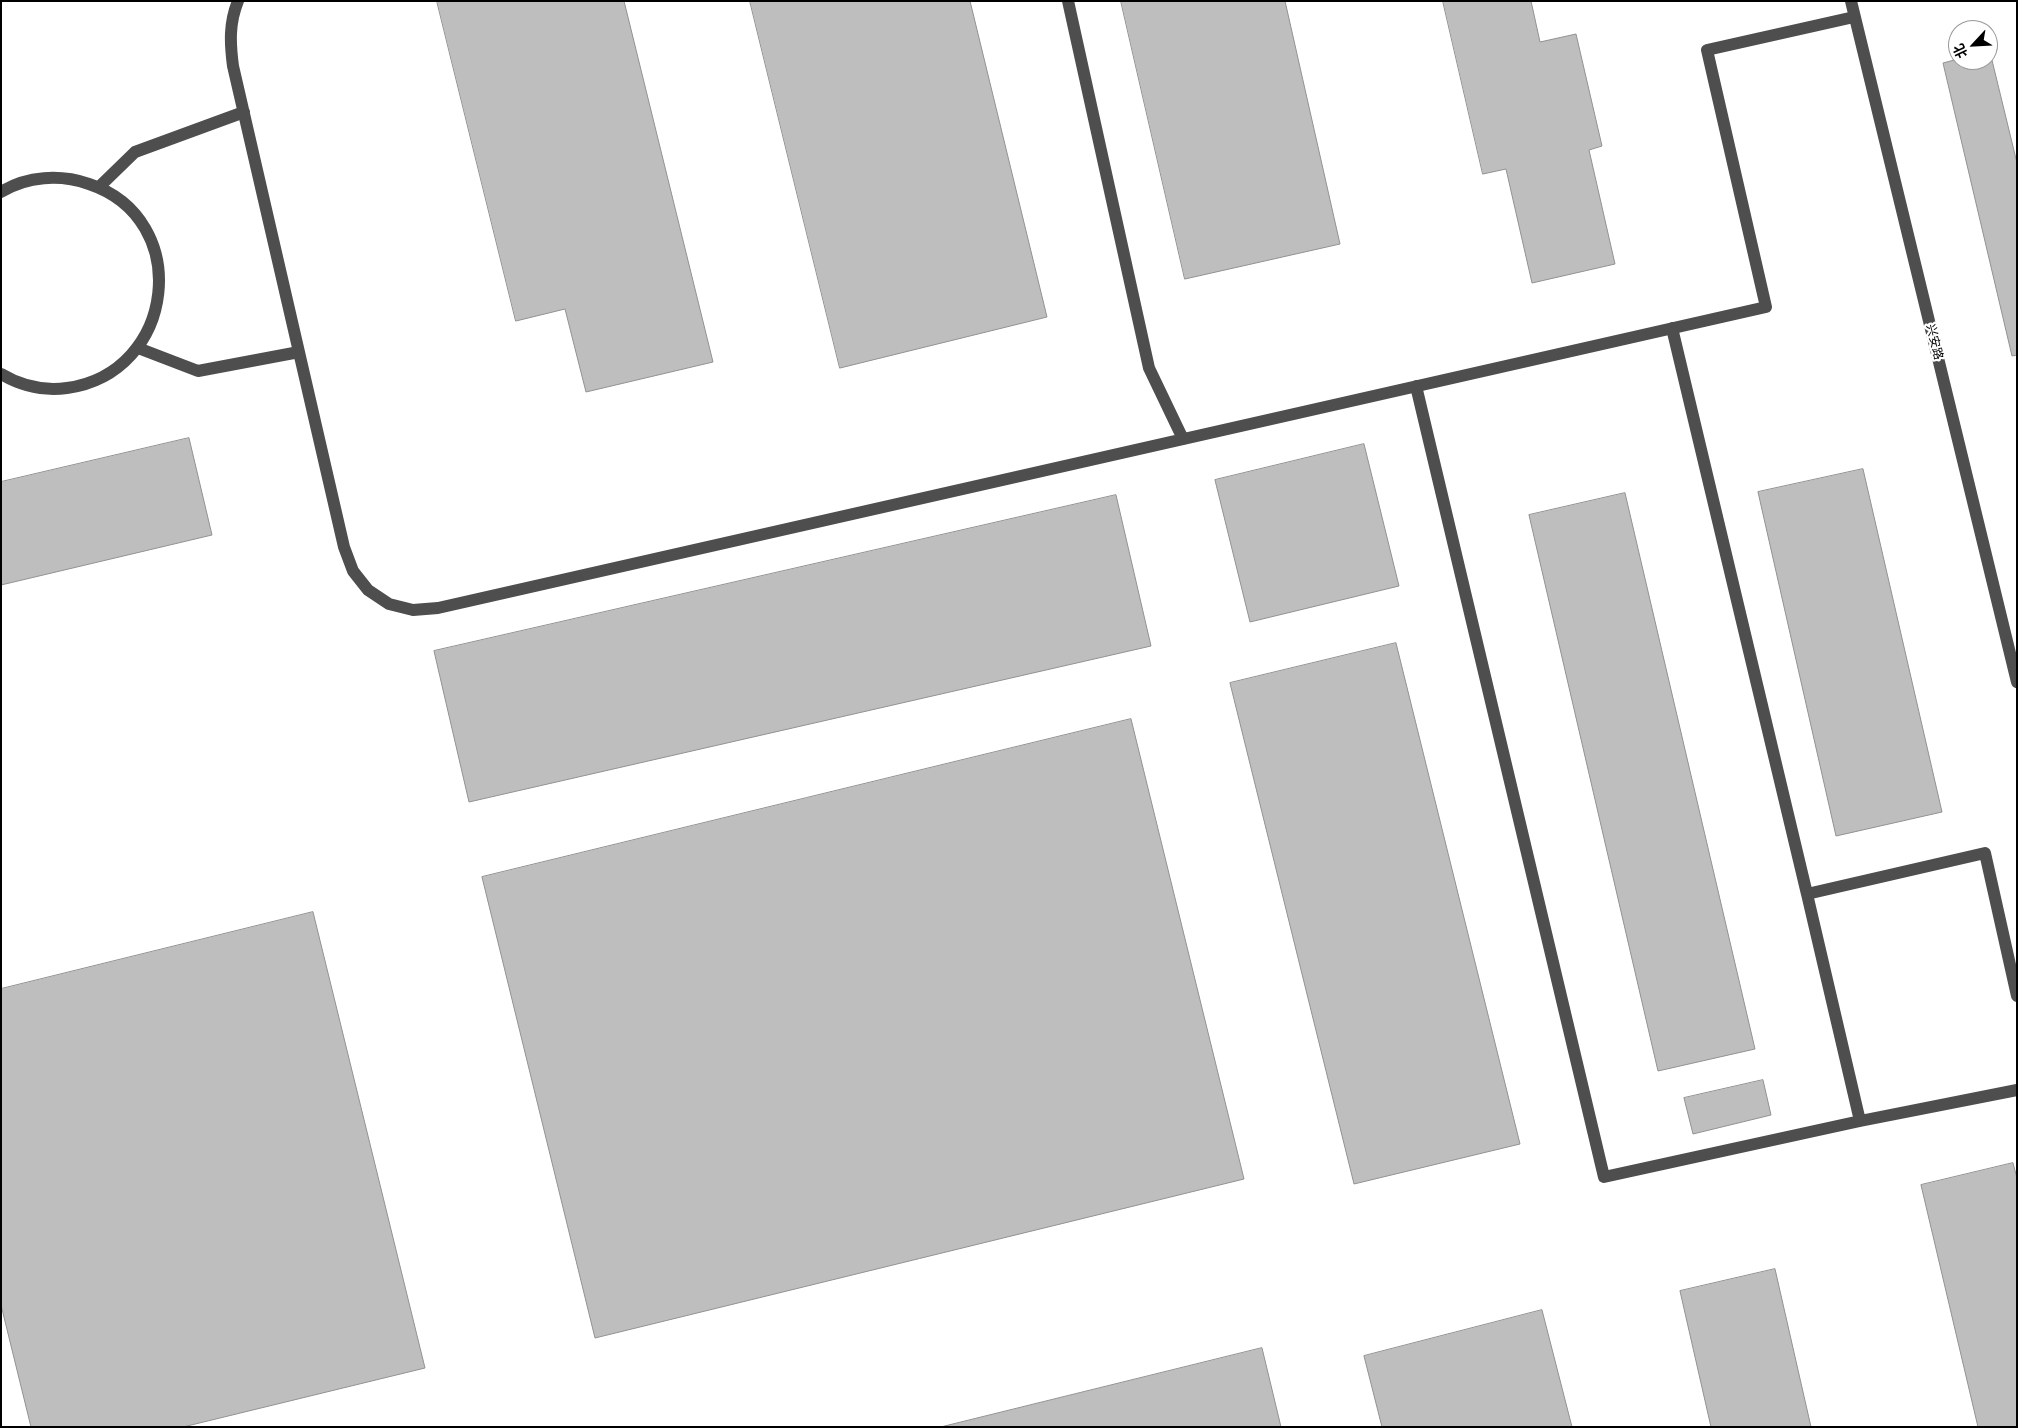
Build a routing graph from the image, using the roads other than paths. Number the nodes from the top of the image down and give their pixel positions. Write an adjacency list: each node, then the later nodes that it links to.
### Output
1 (238, 1): 5 (street)
2 (1068, 1): 13 (street)
3 (1851, 1): 4 (street, 兴安路)
4 (1854, 17): 8 (street); 14 (street, 兴安路)
5 (244, 112): 6 (street); 10 (street)
6 (99, 187): 7 (street); 9 (street)
7 (1, 192)
8 (1672, 328): 12 (street); 15 (street)
9 (138, 348): 10 (street); 11 (street)
10 (299, 352): 13 (street)
11 (1, 374)
12 (1416, 386): 13 (street); 18 (street)
13 (1183, 439)
14 (2017, 682)
15 (1807, 894): 16 (street); 18 (street)
16 (2017, 996)
17 (2017, 1090): 18 (street)
18 (1860, 1121)

